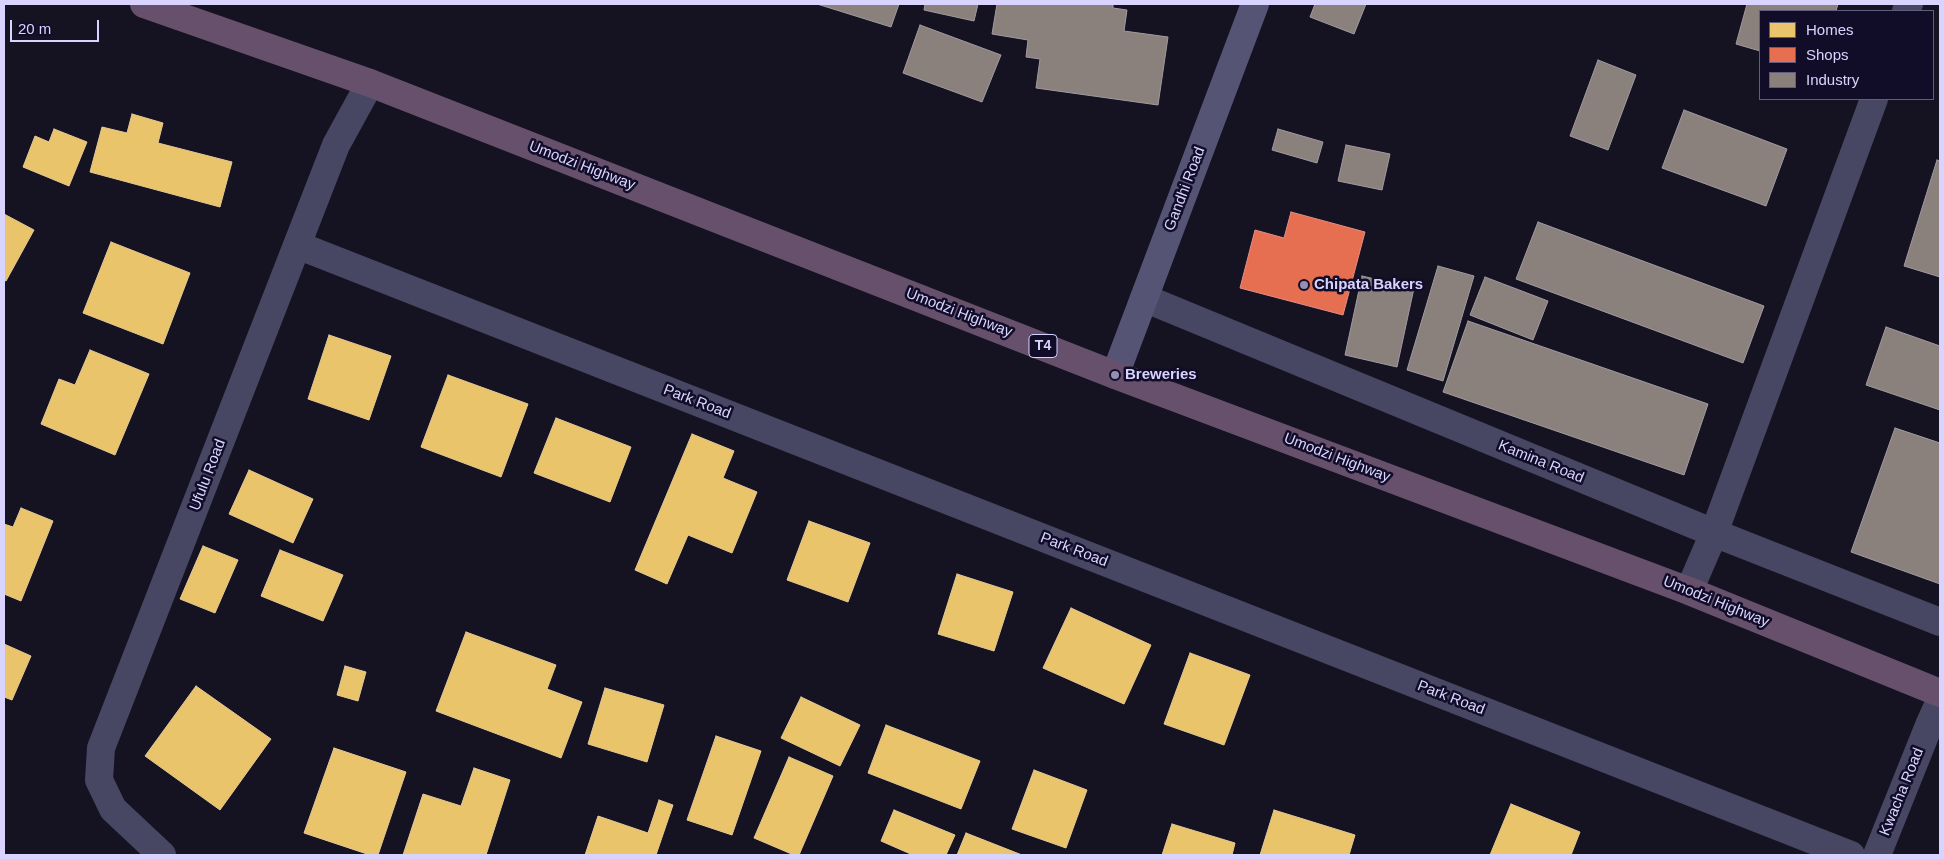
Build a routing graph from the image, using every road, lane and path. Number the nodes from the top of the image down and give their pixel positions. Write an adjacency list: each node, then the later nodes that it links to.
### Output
1 (144, 4): 3 (highway, Umodzi Highway / T4)
2 (1255, 4): 6 (street, Gandhi Road)
3 (370, 83): 5 (street, Ufulu Road); 7 (highway, Umodzi Highway / T4)
4 (1874, 100): 8 (street)
5 (297, 245): 13 (street, Ufulu Road); 14 (street, Park Road)
6 (1144, 298): 7 (street, Gandhi Road); 8 (street, Kamina Road)
7 (1115, 375): 9 (highway, Umodzi Highway / T4)
8 (1714, 533): 9 (street); 10 (street, Kamina Road)
9 (1689, 591): 11 (highway, Umodzi Highway / T4)
10 (1940, 622)
11 (1940, 693)
12 (1940, 701): 15 (street, Kwacha Road)
13 (162, 855)
14 (1852, 855)
15 (1877, 855)

